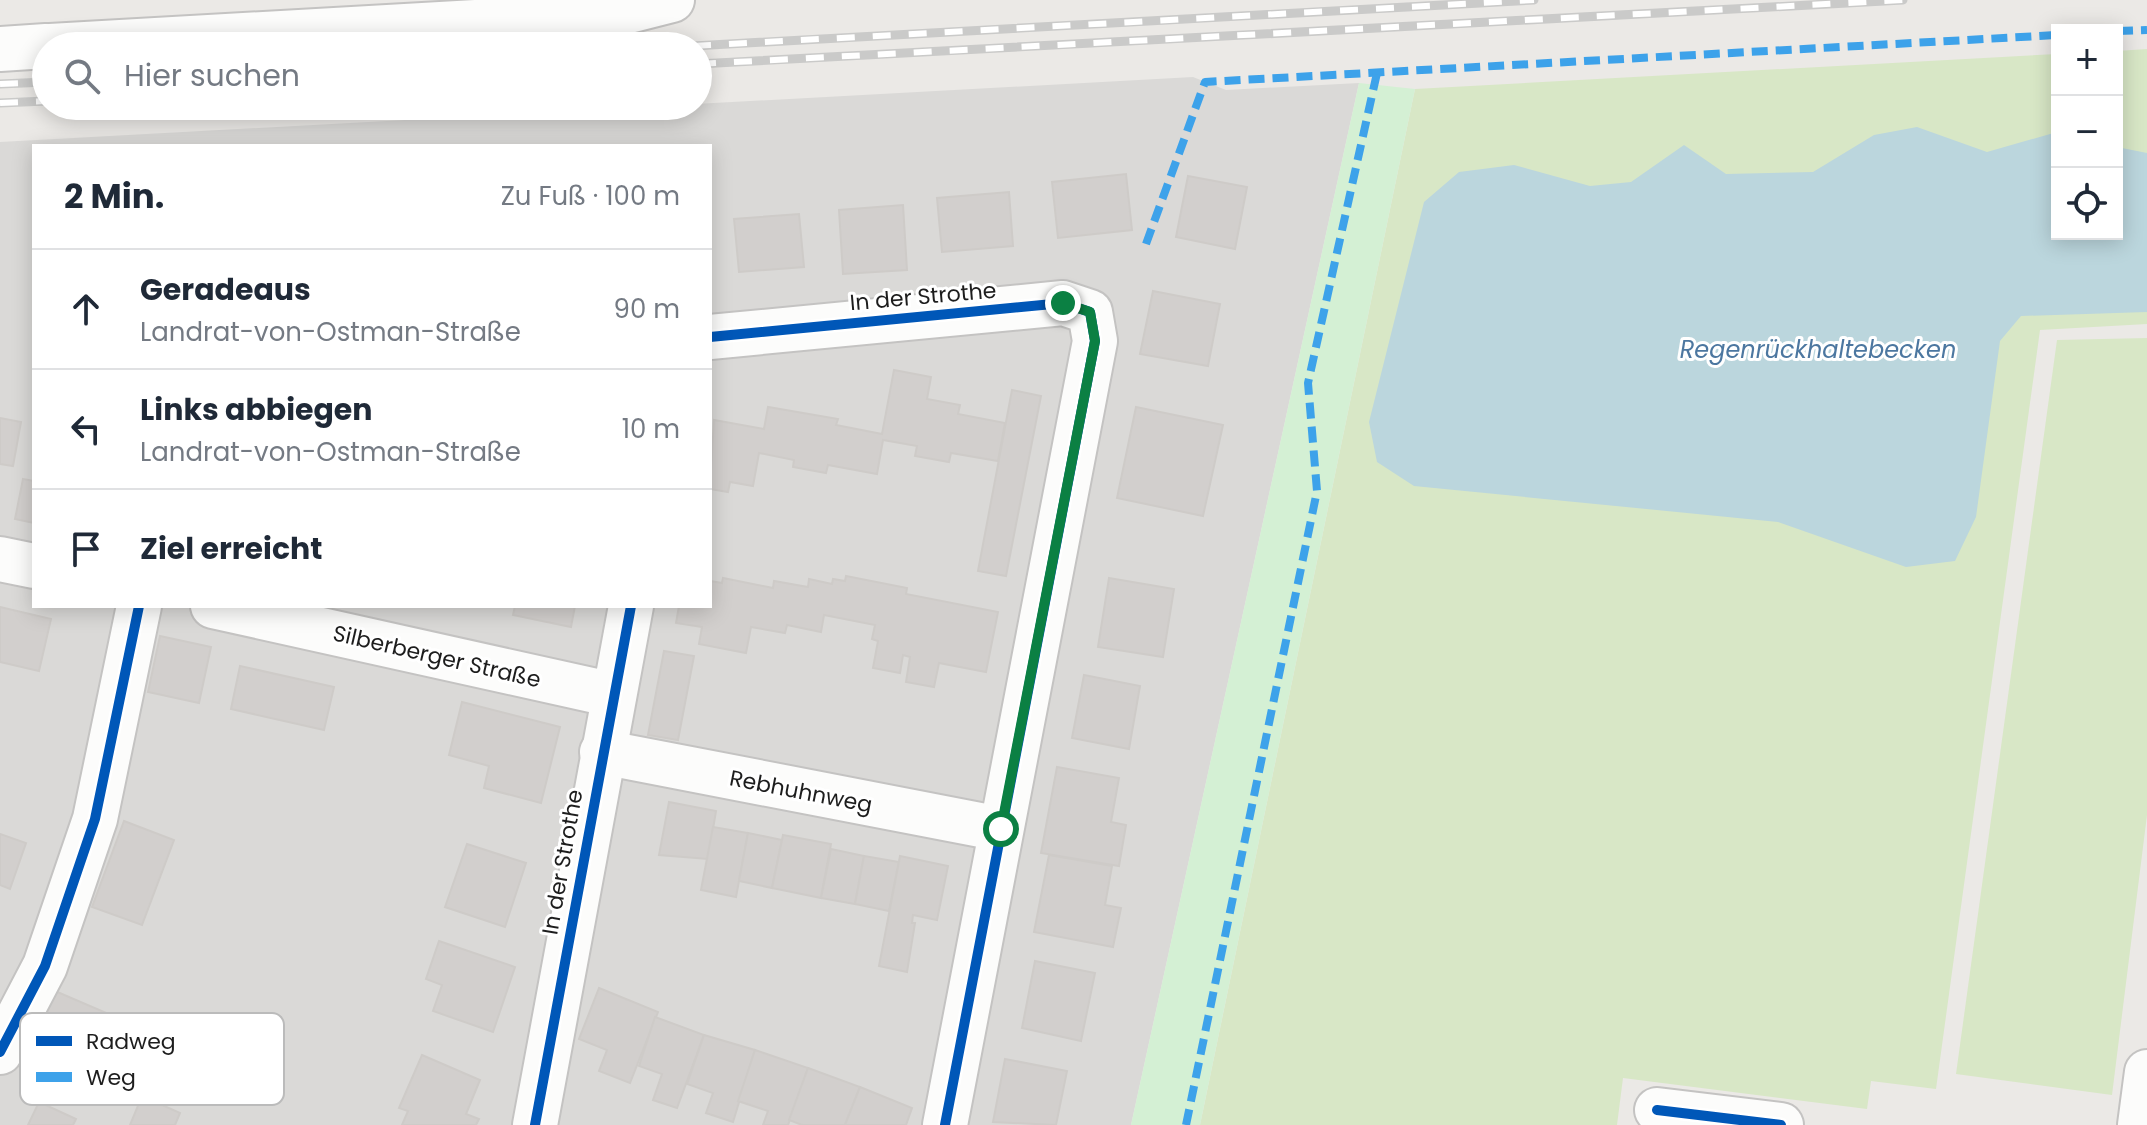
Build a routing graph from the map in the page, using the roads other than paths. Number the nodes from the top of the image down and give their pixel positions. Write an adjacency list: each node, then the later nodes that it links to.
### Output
1 (672, 0): 2 (street)
2 (297, 32)
3 (32, 47): 4 (street)
4 (0, 49)
5 (712, 337): 13 (street, In der Strothe)
6 (0, 559): 7 (street)
7 (32, 566)
8 (139, 608): 14 (street)
9 (222, 608): 11 (street, Silberberger Straße)
10 (631, 608): 11 (street, In der Strothe)
11 (614, 695): 12 (street, In der Strothe)
12 (602, 752): 13 (street, Rebhuhnweg); 19 (street, In der Strothe)
13 (1001, 829): 20 (street)
14 (20, 1013)
15 (20, 1014): 16 (street)
16 (0, 1052)
17 (2147, 1072): 22 (street)
18 (1657, 1110): 21 (street)
19 (541, 1123)
20 (945, 1125)
21 (1781, 1125)
22 (2140, 1125)

